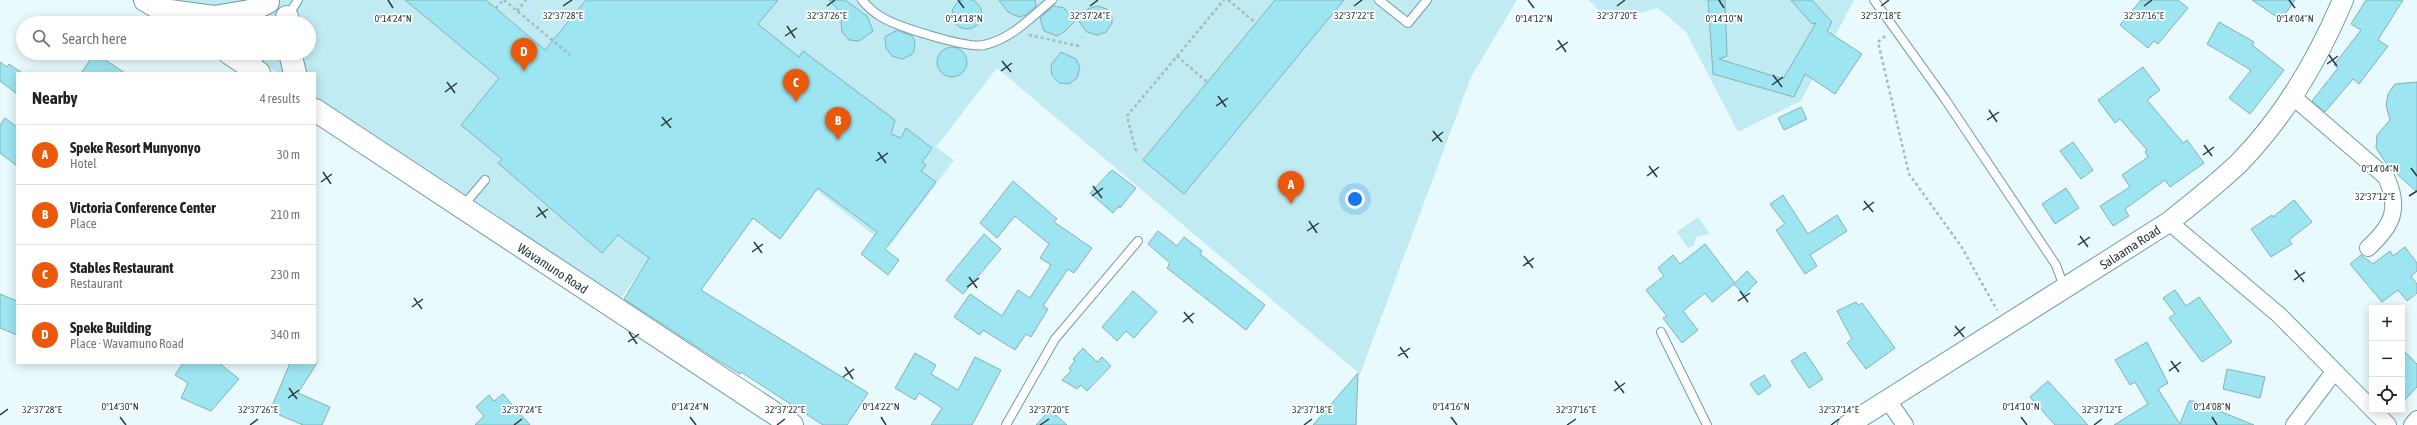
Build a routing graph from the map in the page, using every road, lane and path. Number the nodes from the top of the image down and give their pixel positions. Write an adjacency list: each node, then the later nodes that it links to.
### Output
1 (504, 0): 13 (path); 14 (path)
2 (526, 0): 14 (path)
3 (862, 0): 20 (lane)
4 (1052, 0): 20 (lane)
5 (1224, 0): 23 (path)
6 (1228, 0): 18 (path)
7 (1380, 0): 8 (lane)
8 (1427, 0)
9 (1874, 0): 19 (lane)
10 (2343, 0): 29 (street, Salaama Road)
11 (154, 5): 15 (main road); 16 (main road)
12 (265, 7): 17 (main road)
13 (496, 8)
14 (517, 11): 22 (path)
15 (172, 16)
16 (209, 16)
17 (220, 16)
18 (1256, 23)
19 (1894, 26): 37 (lane); 38 (path)
20 (1020, 28): 21 (path)
21 (1079, 46)
22 (570, 55)
23 (1177, 56): 28 (path); 31 (path)
24 (246, 60): 26 (main road)
25 (292, 60): 27 (main road)
26 (258, 65)
27 (295, 72)
28 (1207, 82)
29 (2292, 96): 34 (street, Salaama Road); 36 (street)
30 (316, 111): 33 (main road, Wavamuno Road)
31 (1136, 151)
32 (486, 180): 33 (lane)
33 (462, 207): 45 (main road, Wavamuno Road)
34 (2169, 222): 37 (street, Salaama Road); 40 (street)
35 (1138, 241): 46 (lane)
36 (2368, 248)
37 (2065, 289): 38 (street, Salaama Road)
38 (2006, 326): 41 (street, Salaama Road)
39 (1660, 332): 47 (lane)
40 (2334, 372): 42 (street); 50 (street)
41 (1888, 402): 48 (street, Salaama Road); 49 (street)
42 (2369, 407)
43 (2375, 413): 51 (street)
44 (2417, 419): 52 (street)
45 (792, 425)
46 (1006, 425)
47 (1707, 425)
48 (1848, 425)
49 (1905, 425)
50 (2294, 425)
51 (2388, 425)
52 (2412, 425)

